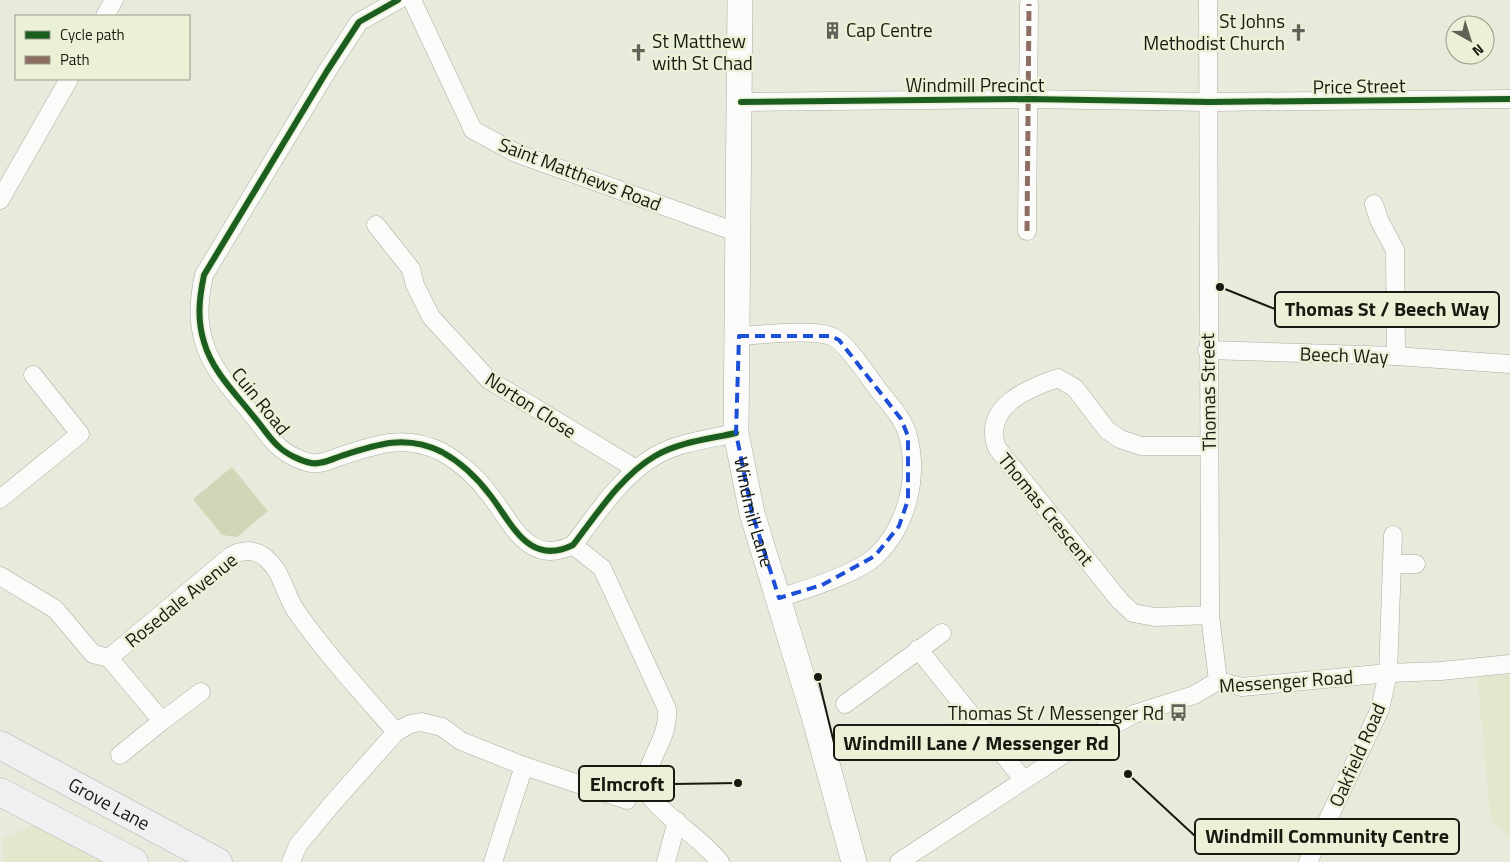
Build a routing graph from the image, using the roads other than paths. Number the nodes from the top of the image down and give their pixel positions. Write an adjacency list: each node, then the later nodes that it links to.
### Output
1 (114, 0): 7 (street)
2 (398, 0): 28 (street, Cuin Road)
3 (412, 0): 17 (street, Saint Matthews Road)
4 (740, 0): 11 (main road, Windmill Lane)
5 (1208, 0): 12 (street, Thomas Street)
6 (1029, 4): 9 (street)
7 (106, 15)
8 (68, 80): 13 (street)
9 (1029, 99): 11 (street, Windmill Precinct); 12 (street, Windmill Precinct); 16 (street)
10 (1510, 99): 12 (street, Price Street)
11 (741, 102): 17 (main road, Windmill Lane)
12 (1209, 102): 19 (street, Thomas Street)
13 (0, 200)
14 (1374, 204): 20 (street)
15 (376, 226): 25 (street, Norton Close)
16 (1027, 231)
17 (739, 233): 18 (main road, Windmill Lane)
18 (739, 336): 23 (main road, Windmill Lane); 32 (street)
19 (1208, 350): 20 (street, Beech Way); 24 (street, Thomas Street)
20 (1396, 356): 21 (street, Beech Way)
21 (1510, 364)
22 (33, 375): 26 (street)
23 (736, 433): 25 (street); 32 (main road, Windmill Lane)
24 (1209, 446): 33 (street, Thomas Street); 33 (street, Thomas Crescent)
25 (636, 469): 28 (street)
26 (0, 499)
27 (1393, 535): 29 (street, Oakfield Road)
28 (573, 545): 49 (street)
29 (1394, 564): 30 (street); 38 (street, Oakfield Road)
30 (1416, 564)
31 (0, 576): 36 (street, Rosedale Avenue)
32 (779, 598): 57 (main road, Windmill Lane)
33 (1210, 615): 39 (street, Thomas Street)
34 (942, 633): 35 (street)
35 (918, 649): 41 (street); 47 (street)
36 (109, 658): 42 (street); 43 (street, Rosedale Avenue)
37 (1510, 664): 38 (street, Messenger Road)
38 (1388, 672): 39 (street, Messenger Road); 59 (street, Oakfield Road)
39 (1218, 681): 47 (street, Messenger Road)
40 (201, 692): 42 (street)
41 (845, 704)
42 (162, 721): 45 (street)
43 (396, 732): 46 (street); 53 (street)
44 (0, 745): 52 (main road, Grove Lane)
45 (120, 755)
46 (524, 766): 49 (street); 54 (street)
47 (1024, 779): 58 (street, Messenger Road)
48 (0, 794): 51 (main road)
49 (641, 800): 50 (street)
50 (677, 820): 55 (street); 56 (street)
51 (134, 862)
52 (218, 862)
53 (291, 862)
54 (494, 862)
55 (666, 862)
56 (720, 862)
57 (854, 862)
58 (899, 862)
59 (1308, 862)

